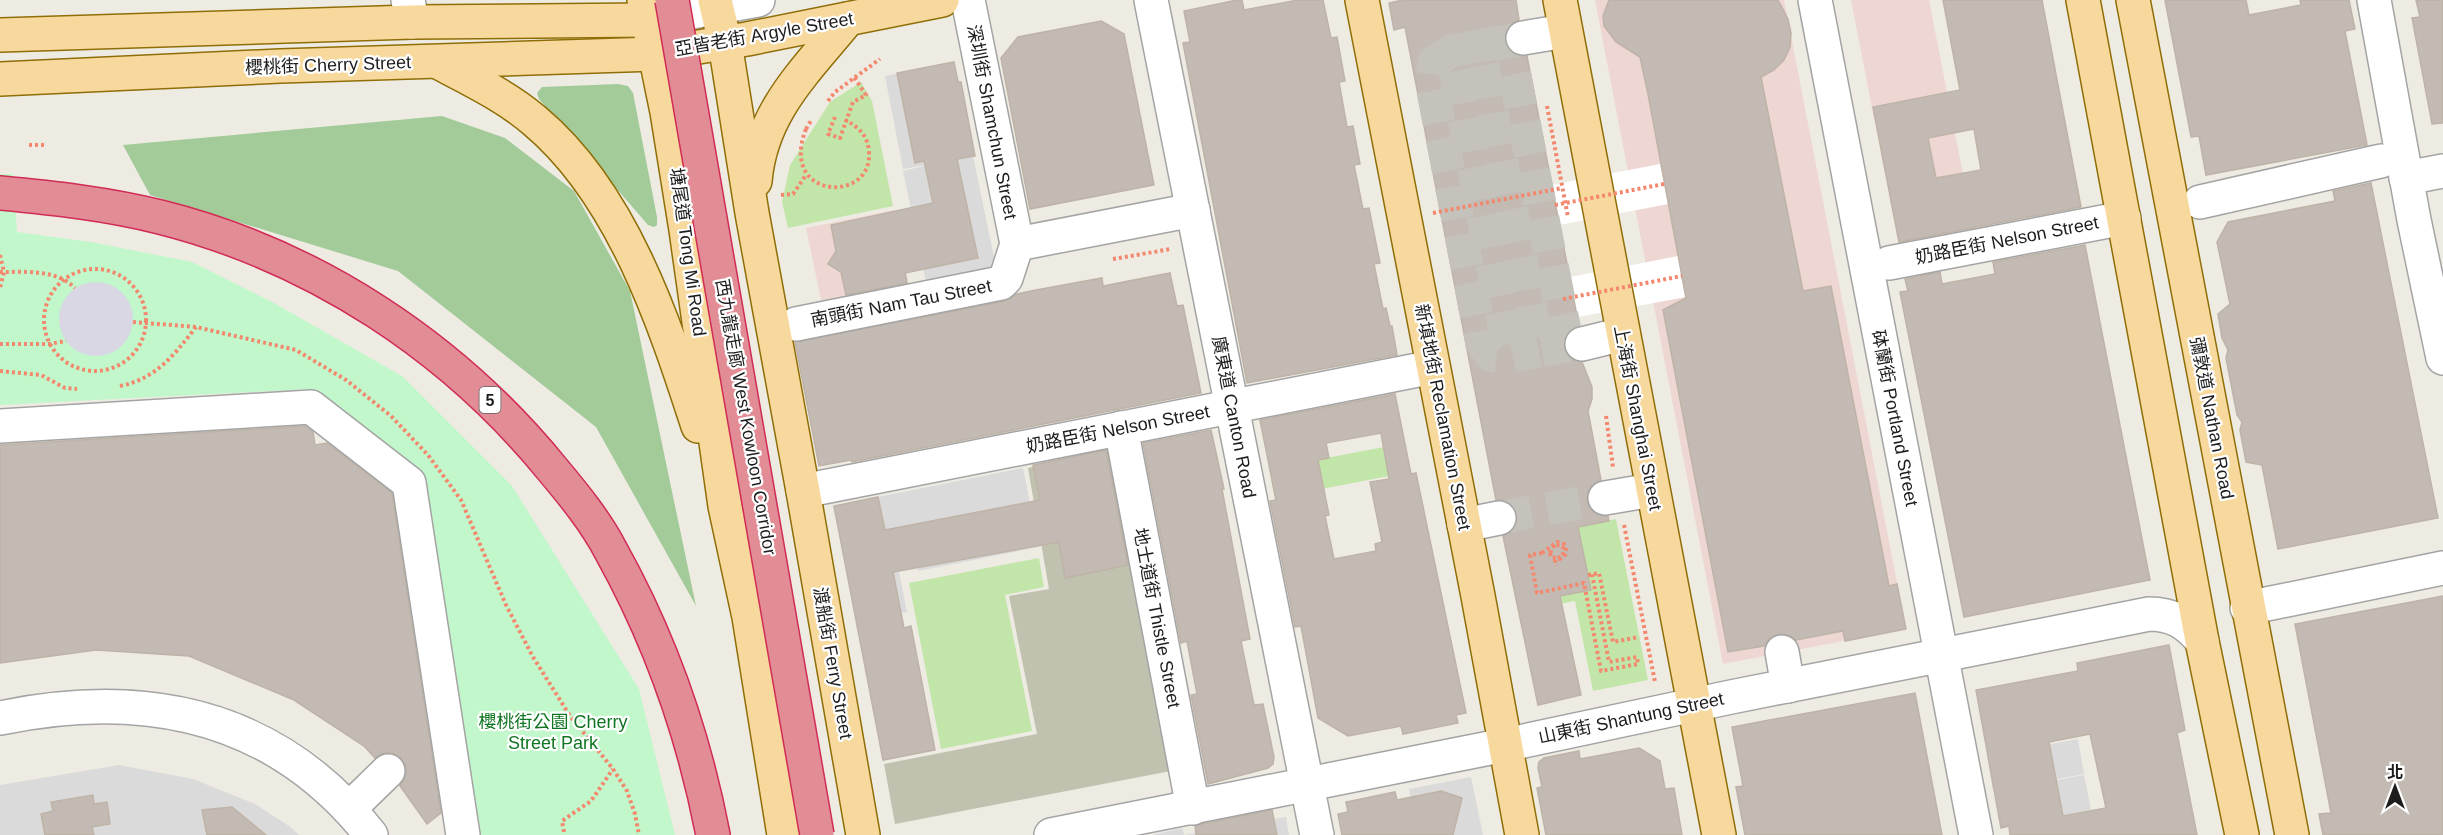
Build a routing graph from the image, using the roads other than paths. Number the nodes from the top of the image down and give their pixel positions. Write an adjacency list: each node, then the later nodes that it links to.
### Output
1 (758, 0): 10 (street, 亞皆老街 Argyle Street)
2 (942, 0): 14 (main road, 亞皆老街 Argyle Street)
3 (968, 0): 28 (street, 深圳街 Shamchun Street)
4 (1151, 0): 26 (street, 廣東道 Canton Road)
5 (1362, 0): 34 (main road, 新填地街 Reclamation Street)
6 (1815, 0): 48 (street, 砵蘭街 Portland Street)
7 (2083, 0): 27 (main road)
8 (2133, 0): 45 (main road, 彌敦道 Nathan Road)
9 (2374, 0): 21 (street)
10 (716, 4): 11 (street, 亞皆老街 Argyle Street); 17 (main road)
11 (655, 7): 12 (main road); 18 (main road, 塘尾道 Tong Mi Road); 62 (highway, 西九龍走廊 West Kowloon Corridor, bridge)
12 (410, 11): 15 (main road)
13 (1563, 15): 16 (street); 31 (main road, 上海街 Shanghai Street)
14 (848, 19): 17 (main road, 亞皆老街 Argyle Street); 25 (main road)
15 (0, 35)
16 (1523, 38)
17 (725, 43): 18 (main road, 亞皆老街 Argyle Street); 25 (main road)
18 (656, 54): 19 (main road, 櫻桃街 Cherry Street); 41 (main road, 塘尾道 Tong Mi Road)
19 (436, 61): 20 (main road, 櫻桃街 Cherry Street); 41 (main road)
20 (0, 79)
21 (2394, 170): 22 (street); 24 (street); 33 (street)
22 (2443, 171)
23 (0, 193): 60 (highway, 5)
24 (2200, 202)
25 (765, 204): 39 (main road)
26 (1192, 210): 28 (street); 35 (street, 廣東道 Canton Road)
27 (2124, 218): 29 (street, 奶路臣街 Nelson Street); 46 (main road)
28 (1017, 244): 30 (street, 南頭街 Nam Tau Street)
29 (1889, 263)
30 (796, 324)
31 (1623, 334): 32 (street); 38 (main road, 上海街 Shanghai Street)
32 (1582, 344)
33 (2443, 358)
34 (1434, 367): 35 (street, 奶路臣街 Nelson Street); 43 (main road, 新填地街 Reclamation Street)
35 (1233, 407): 37 (street, 奶路臣街 Nelson Street); 54 (street, 廣東道 Canton Road)
36 (0, 426): 59 (street)
37 (1121, 428): 39 (street, 奶路臣街 Nelson Street); 56 (street, 地士道街 Thistle Street)
38 (1652, 490): 40 (street); 50 (main road, 上海街 Shanghai Street)
39 (803, 491): 63 (main road, 渡船街 Ferry Street)
40 (1611, 497)
41 (725, 506): 61 (main road)
42 (1500, 518): 43 (street)
43 (1464, 525): 52 (main road, 新填地街 Reclamation Street)
44 (2443, 568): 45 (street)
45 (2247, 608): 69 (main road, 彌敦道 Nathan Road)
46 (2202, 641): 48 (street, 山東街 Shantung Street); 68 (main road)
47 (1782, 652): 49 (street)
48 (1941, 656): 49 (street, 山東街 Shantung Street); 67 (street, 砵蘭街 Portland Street)
49 (1788, 686): 50 (street, 山東街 Shantung Street)
50 (1694, 706): 52 (street, 山東街 Shantung Street); 66 (main road, 上海街 Shanghai Street)
51 (0, 718): 55 (street)
52 (1505, 745): 54 (street, 山東街 Shantung Street); 65 (main road, 新填地街 Reclamation Street)
53 (388, 771): 55 (street)
54 (1308, 785): 56 (street, 山東街 Shantung Street); 64 (street, 廣東道 Canton Road)
55 (350, 808): 58 (street)
56 (1193, 808): 57 (street, 山東街 Shantung Street)
57 (1068, 834)
58 (371, 835)
59 (463, 835)
60 (713, 835)
61 (784, 835)
62 (817, 835)
63 (863, 835)
64 (1317, 835)
65 (1522, 835)
66 (1719, 835)
67 (1976, 835)
68 (2242, 835)
69 (2292, 835)

